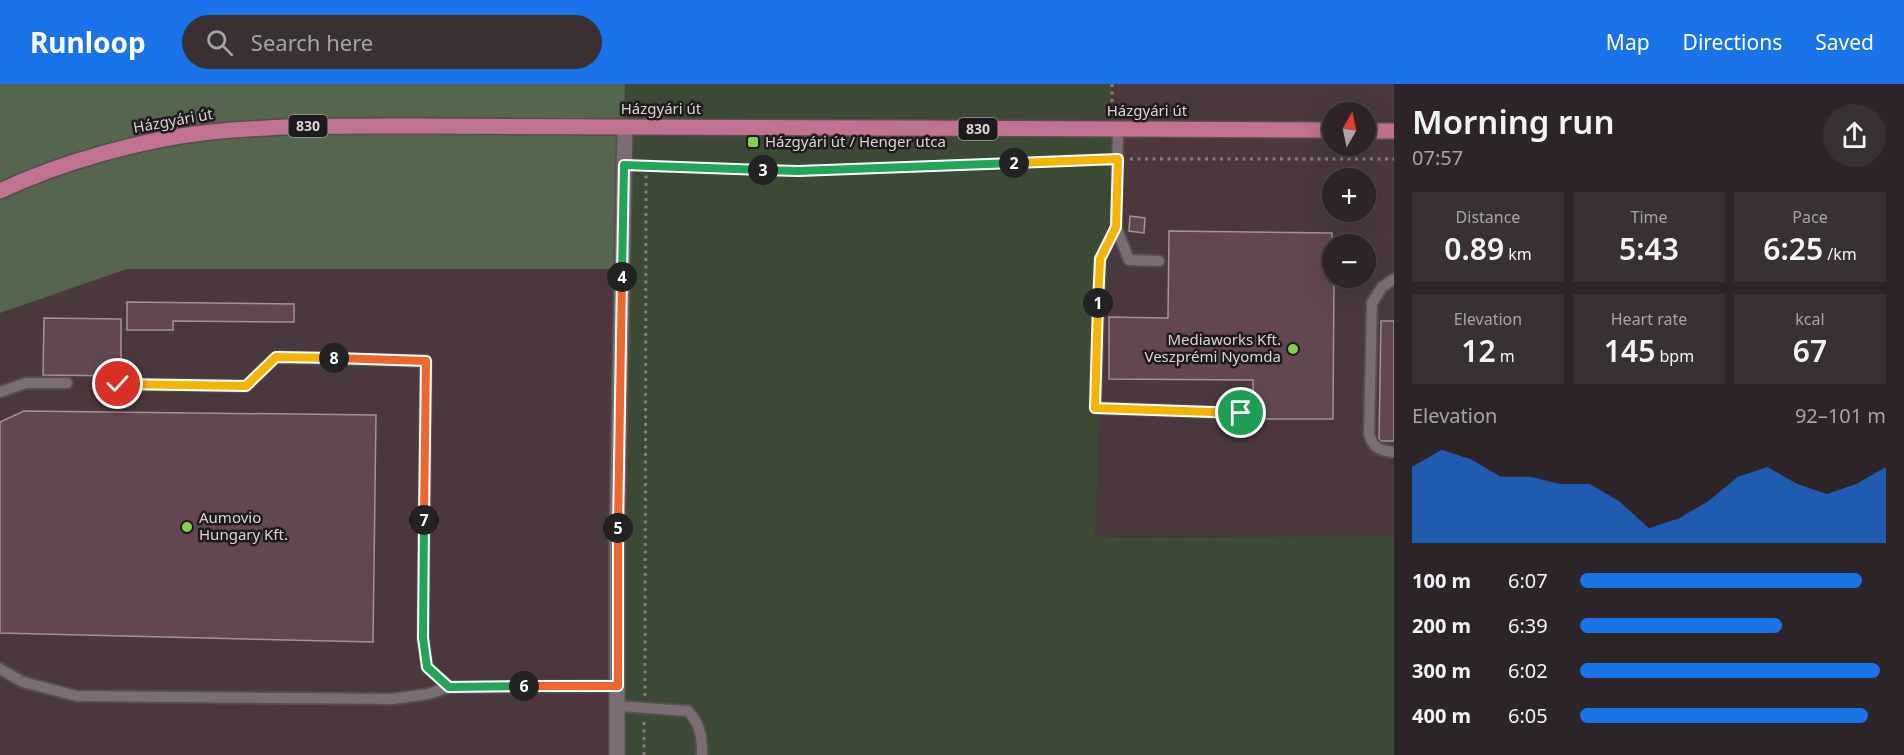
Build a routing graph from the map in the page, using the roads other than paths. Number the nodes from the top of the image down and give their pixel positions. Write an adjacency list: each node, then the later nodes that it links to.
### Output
1 (625, 127): 2 (main road, Házgyári út / 830); 6 (main road, Házgyári út / 830); 16 (street)
2 (1115, 129): 3 (main road, Házgyári út / 830); 7 (lane)
3 (1322, 130)
4 (1376, 130): 5 (main road)
5 (1394, 131)
6 (0, 191)
7 (1116, 227): 8 (lane); 13 (lane)
8 (1159, 261)
9 (1394, 279): 14 (lane)
10 (67, 384): 12 (lane)
11 (118, 384): 17 (lane)
12 (0, 392)
13 (1241, 413)
14 (1394, 452)
15 (0, 669): 17 (lane)
16 (618, 686): 17 (lane); 18 (street)
17 (449, 687)
18 (617, 706): 19 (street); 20 (lane)
19 (617, 755)
20 (702, 755)

